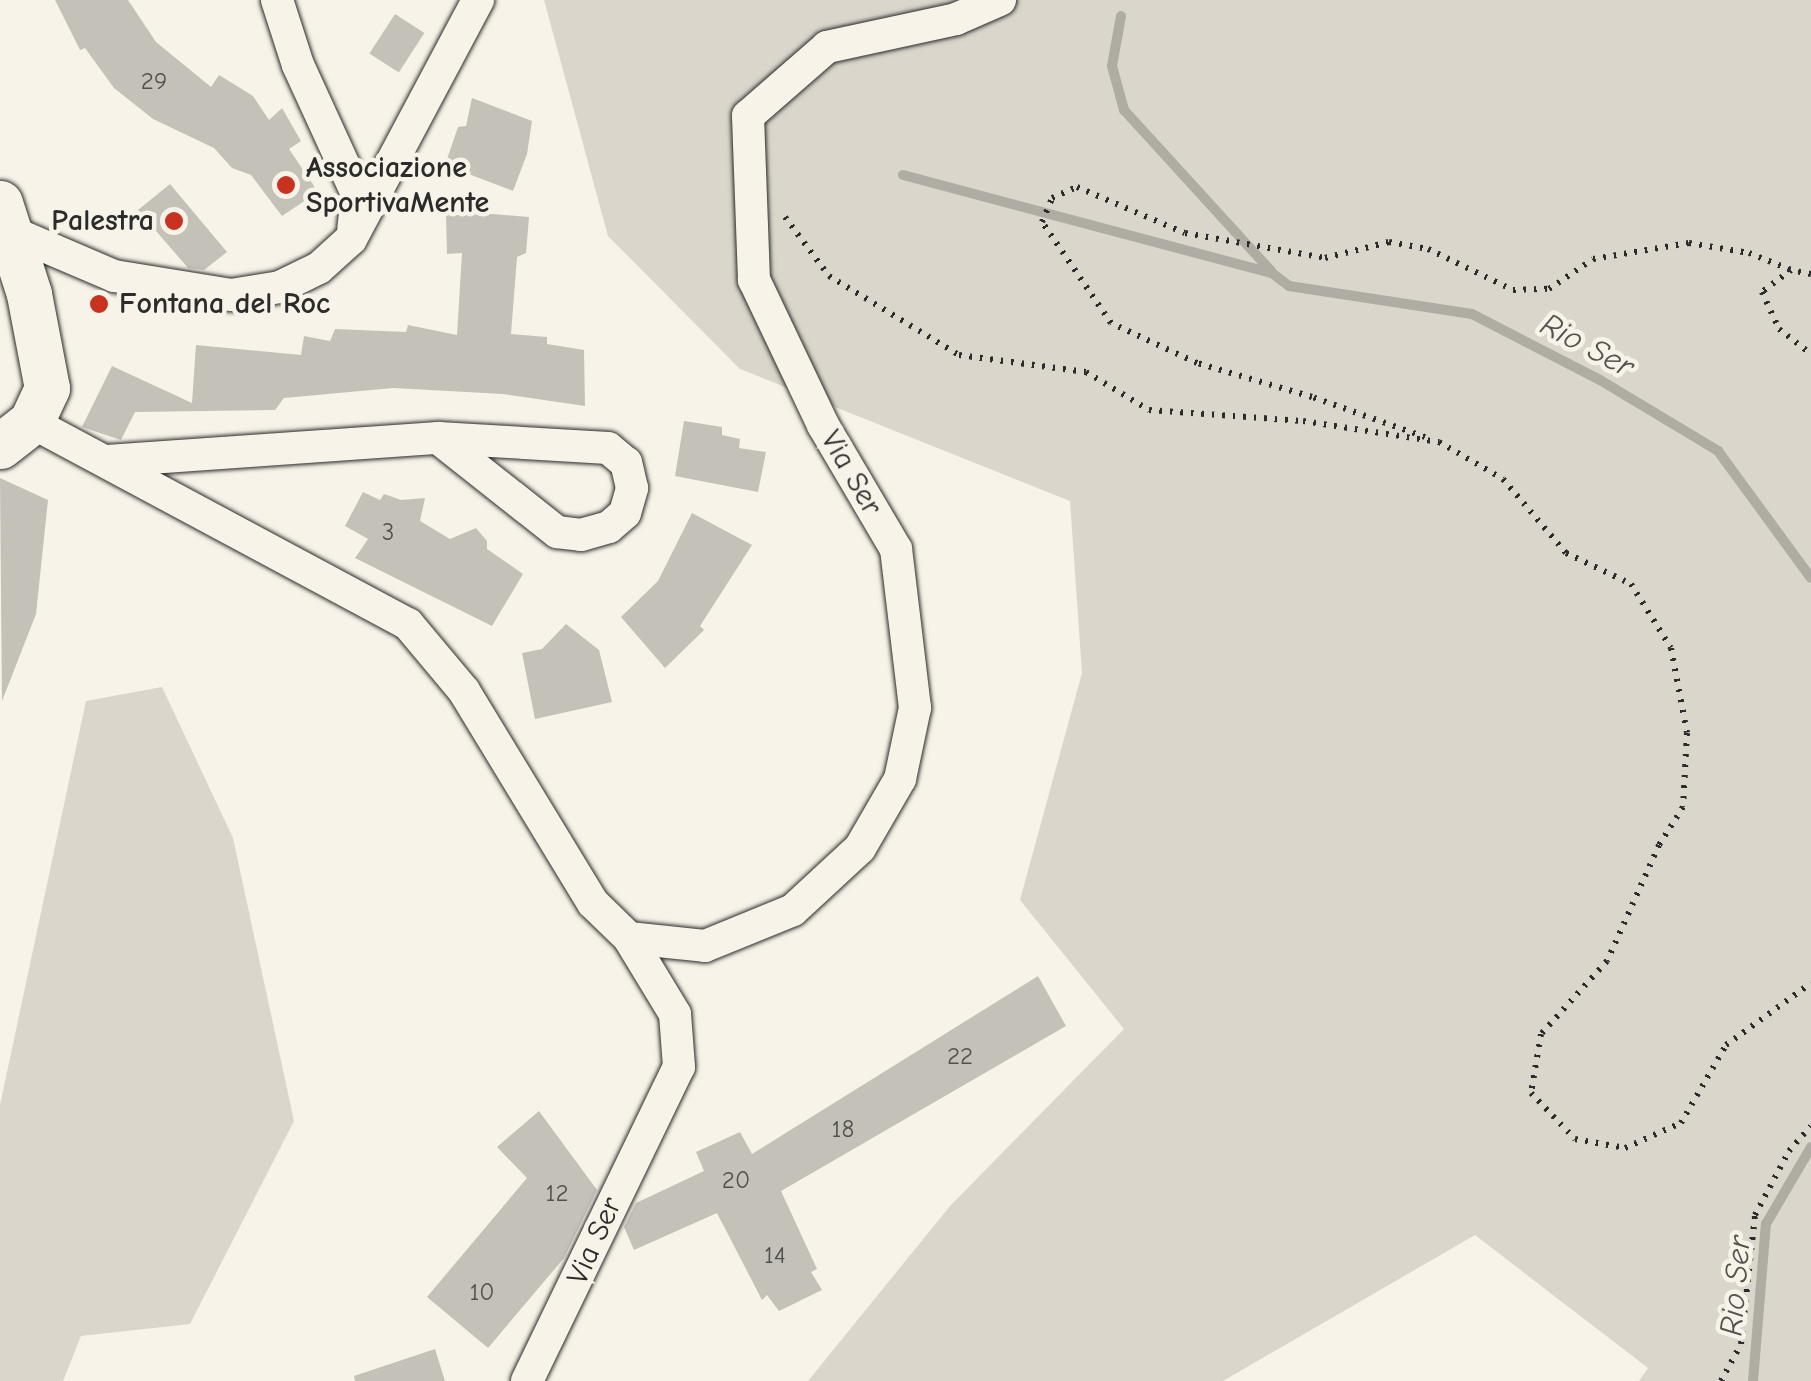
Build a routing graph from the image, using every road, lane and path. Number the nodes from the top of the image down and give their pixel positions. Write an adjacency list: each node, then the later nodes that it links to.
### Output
1 (277, 0): 6 (street)
2 (478, 0): 6 (street)
3 (1000, 0): 14 (street, Via Ser)
4 (782, 213): 12 (path)
5 (5, 217): 6 (street); 10 (street)
6 (352, 239)
7 (1792, 270): 8 (path); 9 (path); 12 (path)
8 (1811, 274)
9 (1811, 354)
10 (16, 434): 13 (street, Via Ser)
11 (438, 438): 11 (street); 13 (street)
12 (1439, 442): 15 (path)
13 (107, 460): 14 (street, Via Ser)
14 (629, 938): 17 (street, Via Ser)
15 (1811, 983)
16 (1811, 1126): 18 (path)
17 (527, 1381)
18 (1721, 1381)

